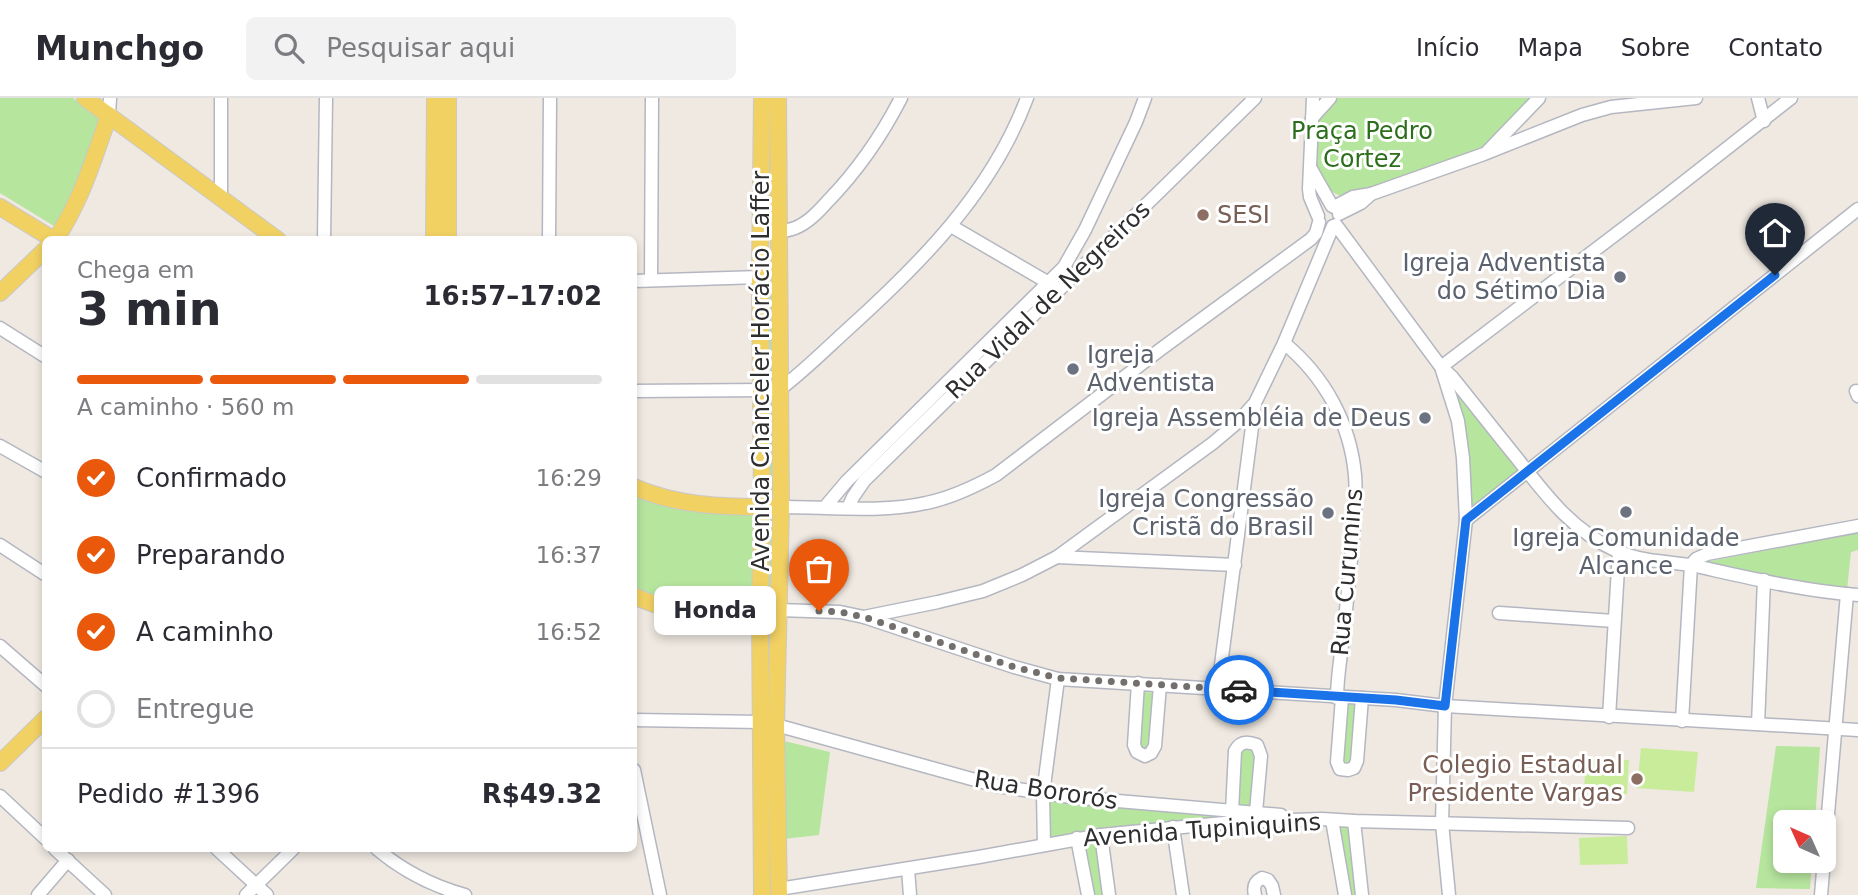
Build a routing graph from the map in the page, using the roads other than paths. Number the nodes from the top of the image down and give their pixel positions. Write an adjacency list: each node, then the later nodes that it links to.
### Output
1 (85, 98): 20 (main road)
2 (221, 98): 25 (street)
3 (326, 98): 35 (street)
4 (435, 98): 36 (main road)
5 (448, 98): 37 (main road)
6 (550, 98): 38 (street)
7 (652, 98): 41 (street)
8 (762, 98): 40 (main road, Avenida Chanceler Horácio Laffer)
9 (778, 98): 31 (main road, Avenida Chanceler Horácio Laffer)
10 (901, 98): 31 (street)
11 (1027, 98): 30 (street)
12 (1145, 98): 43 (street)
13 (1255, 98): 43 (street, Rua Vidal de Negreiros)
14 (1313, 98): 21 (street)
15 (1329, 98): 21 (street)
16 (1539, 98): 23 (street)
17 (1696, 98): 23 (street)
18 (1758, 98): 22 (street)
19 (1791, 98): 22 (street)
20 (107, 107): 25 (main road); 33 (main road)
21 (1312, 118): 24 (street)
22 (1764, 121): 48 (street)
23 (1484, 154): 28 (street)
24 (1311, 169): 28 (street); 29 (street)
25 (221, 198): 34 (main road)
26 (0, 206): 32 (main road)
27 (1858, 209): 55 (street)
28 (1335, 216): 29 (street); 29 (street); 46 (street); 48 (street)
29 (1319, 219): 60 (street)
30 (951, 226): 43 (street); 50 (street)
31 (779, 231): 50 (main road, Avenida Chanceler Horácio Laffer)
32 (49, 236)
33 (58, 236)
34 (273, 236)
35 (324, 236)
36 (434, 236)
37 (448, 236)
38 (549, 236)
39 (42, 253): 44 (main road)
40 (760, 277): 41 (street); 49 (main road, Avenida Chanceler Horácio Laffer)
41 (651, 280): 42 (street)
42 (637, 281)
43 (1054, 287): 59 (street, Rua Vidal de Negreiros); 60 (street, Rua Vidal de Negreiros)
44 (0, 293)
45 (0, 328): 47 (street)
46 (1284, 343): 52 (street); 83 (street, Rua Curumins)
47 (42, 354)
48 (1441, 367): 55 (street); 61 (street)
49 (761, 390): 50 (street); 51 (street); 57 (main road, Avenida Chanceler Horácio Laffer)
50 (779, 390): 58 (main road, Avenida Chanceler Horácio Laffer)
51 (637, 391)
52 (1255, 403): 65 (street); 66 (street)
53 (0, 446): 54 (street)
54 (42, 470)
55 (1527, 471): 61 (street); 64 (street)
56 (637, 488): 57 (main road)
57 (762, 507): 58 (main road); 72 (main road, Avenida Chanceler Horácio Laffer)
58 (781, 507): 59 (street); 73 (main road, Avenida Chanceler Horácio Laffer)
59 (825, 507): 60 (street)
60 (848, 508)
61 (1466, 520): 85 (street)
62 (1858, 526): 67 (street)
63 (0, 545): 68 (street)
64 (1619, 552): 67 (street); 76 (street)
65 (1057, 557): 66 (street); 75 (street)
66 (1234, 565): 82 (street)
67 (1691, 565): 69 (street); 88 (street)
68 (42, 572)
69 (1764, 580): 70 (street); 91 (street)
70 (1853, 594): 92 (street)
71 (637, 597): 72 (main road)
72 (760, 609): 73 (main road); 90 (main road, Avenida Chanceler Horácio Laffer)
73 (778, 610): 75 (street); 90 (main road, Avenida Chanceler Horácio Laffer)
74 (1499, 613): 76 (street)
75 (864, 617): 78 (street)
76 (1614, 621): 86 (street)
77 (0, 646): 79 (street)
78 (1058, 678): 80 (street); 95 (street)
79 (42, 683)
80 (1138, 683): 81 (street); 81 (street)
81 (1160, 685): 82 (street)
82 (1218, 688): 83 (street)
83 (1339, 698): 84 (street); 84 (street, Rua Curumins)
84 (1362, 698): 85 (street)
85 (1445, 706): 86 (street); 102 (street)
86 (1609, 717): 88 (street)
87 (637, 720): 90 (street, Rua Bororós)
88 (1682, 721): 91 (street)
89 (42, 722): 94 (main road)
90 (769, 724): 95 (street, Rua Bororós); 116 (main road, Avenida Chanceler Horácio Laffer); 123 (main road, Avenida Chanceler Horácio Laffer)
91 (1758, 724): 92 (street)
92 (1836, 728): 93 (street); 133 (street)
93 (1858, 730)
94 (0, 763)
95 (1043, 794): 99 (street, Rua Bororós); 108 (street)
96 (0, 796): 105 (street)
97 (1256, 812): 99 (street, Rua Bororós); 99 (street); 100 (street, Rua Bororós)
98 (638, 813): 122 (street)
99 (1233, 817): 100 (street, Avenida Tupiniquins); 103 (street, Avenida Tupiniquins)
100 (1327, 819): 101 (street, Avenida Tupiniquins); 130 (street)
101 (1354, 821): 102 (street, Avenida Tupiniquins); 131 (street)
102 (1442, 824): 104 (street, Avenida Tupiniquins); 132 (street)
103 (1173, 827): 106 (street, Avenida Tupiniquins); 127 (street)
104 (1628, 828)
105 (42, 835)
106 (1101, 835): 107 (street, Avenida Tupiniquins); 126 (street)
107 (1077, 838): 108 (street, Avenida Tupiniquins); 125 (street)
108 (1044, 845): 114 (street, Avenida Tupiniquins)
109 (59, 852): 113 (street)
110 (220, 852): 115 (street)
111 (290, 852): 115 (street)
112 (381, 852): 121 (street)
113 (68, 860): 117 (street); 118 (street)
114 (908, 869): 116 (street, Avenida Tupiniquins); 124 (street)
115 (256, 885): 119 (street); 120 (street)
116 (779, 892)
117 (38, 895)
118 (105, 895)
119 (246, 895)
120 (267, 895)
121 (465, 895)
122 (660, 895)
123 (762, 895)
124 (910, 895)
125 (1088, 895)
126 (1109, 895)
127 (1183, 895)
128 (1255, 895): 129 (street)
129 (1274, 895)
130 (1345, 895)
131 (1362, 895)
132 (1449, 895)
133 (1821, 895)

